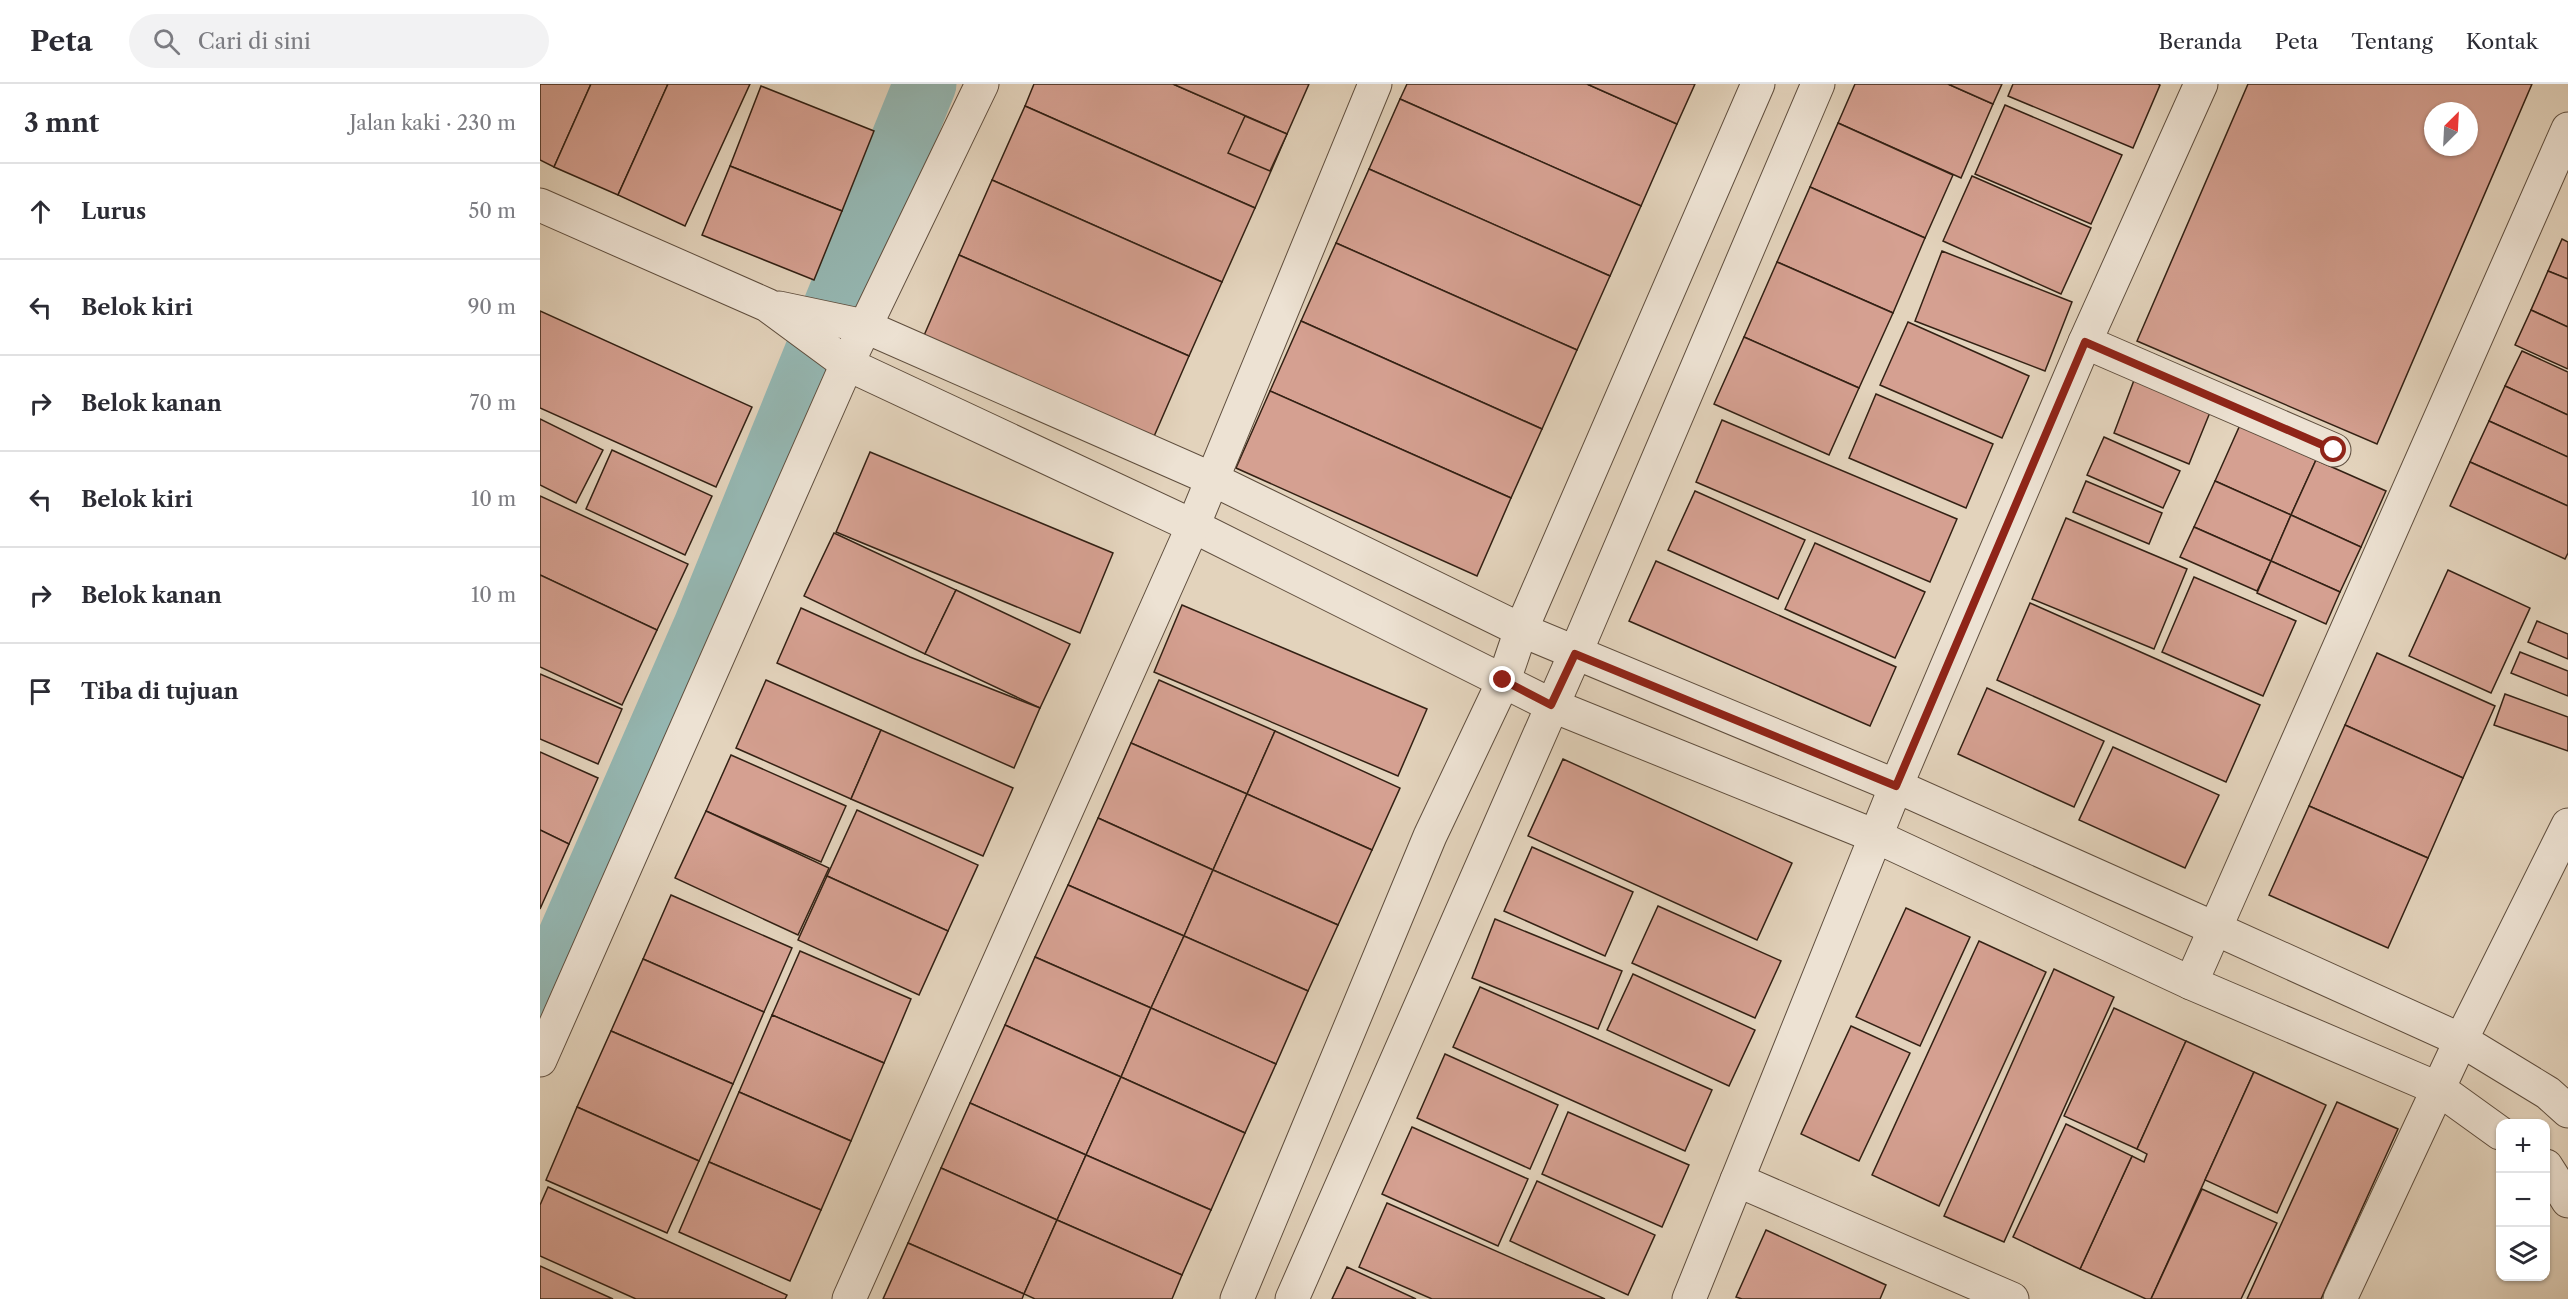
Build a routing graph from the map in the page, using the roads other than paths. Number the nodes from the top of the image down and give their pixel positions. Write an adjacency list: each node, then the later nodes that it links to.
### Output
1 (982, 84): 9 (street)
2 (1375, 84): 13 (street)
3 (1758, 84): 15 (street)
4 (1818, 84): 16 (street)
5 (2200, 84): 10 (street)
6 (2568, 129): 22 (street)
7 (540, 204): 8 (street)
8 (766, 305): 9 (street); 11 (street)
9 (864, 326): 11 (street); 13 (street)
10 (2085, 342): 12 (street); 19 (street)
11 (847, 364): 14 (street); 25 (street)
12 (2334, 450)
13 (1212, 479): 14 (street); 15 (street)
14 (1192, 526): 17 (street); 34 (street)
15 (1521, 630): 16 (street); 17 (street)
16 (1575, 654): 18 (street); 19 (street)
17 (1503, 680): 18 (street); 29 (street)
18 (1551, 705): 21 (street); 32 (street)
19 (1896, 786): 21 (street); 22 (street)
20 (2568, 825): 24 (street)
21 (1875, 836): 23 (street); 31 (street)
22 (2216, 929): 23 (street); 24 (street)
23 (2191, 983): 26 (street)
24 (2461, 1041): 26 (street); 27 (street)
25 (540, 1060)
26 (2439, 1089): 28 (street); 39 (street)
27 (2568, 1111)
28 (2496, 1130)
29 (1294, 1164): 32 (street); 35 (street)
30 (2550, 1172): 33 (street)
31 (1737, 1180): 37 (street); 38 (street)
32 (1342, 1186): 36 (street)
33 (2568, 1201)
34 (849, 1299)
35 (1237, 1299)
36 (1292, 1299)
37 (1689, 1299)
38 (2012, 1299)
39 (2340, 1299)

